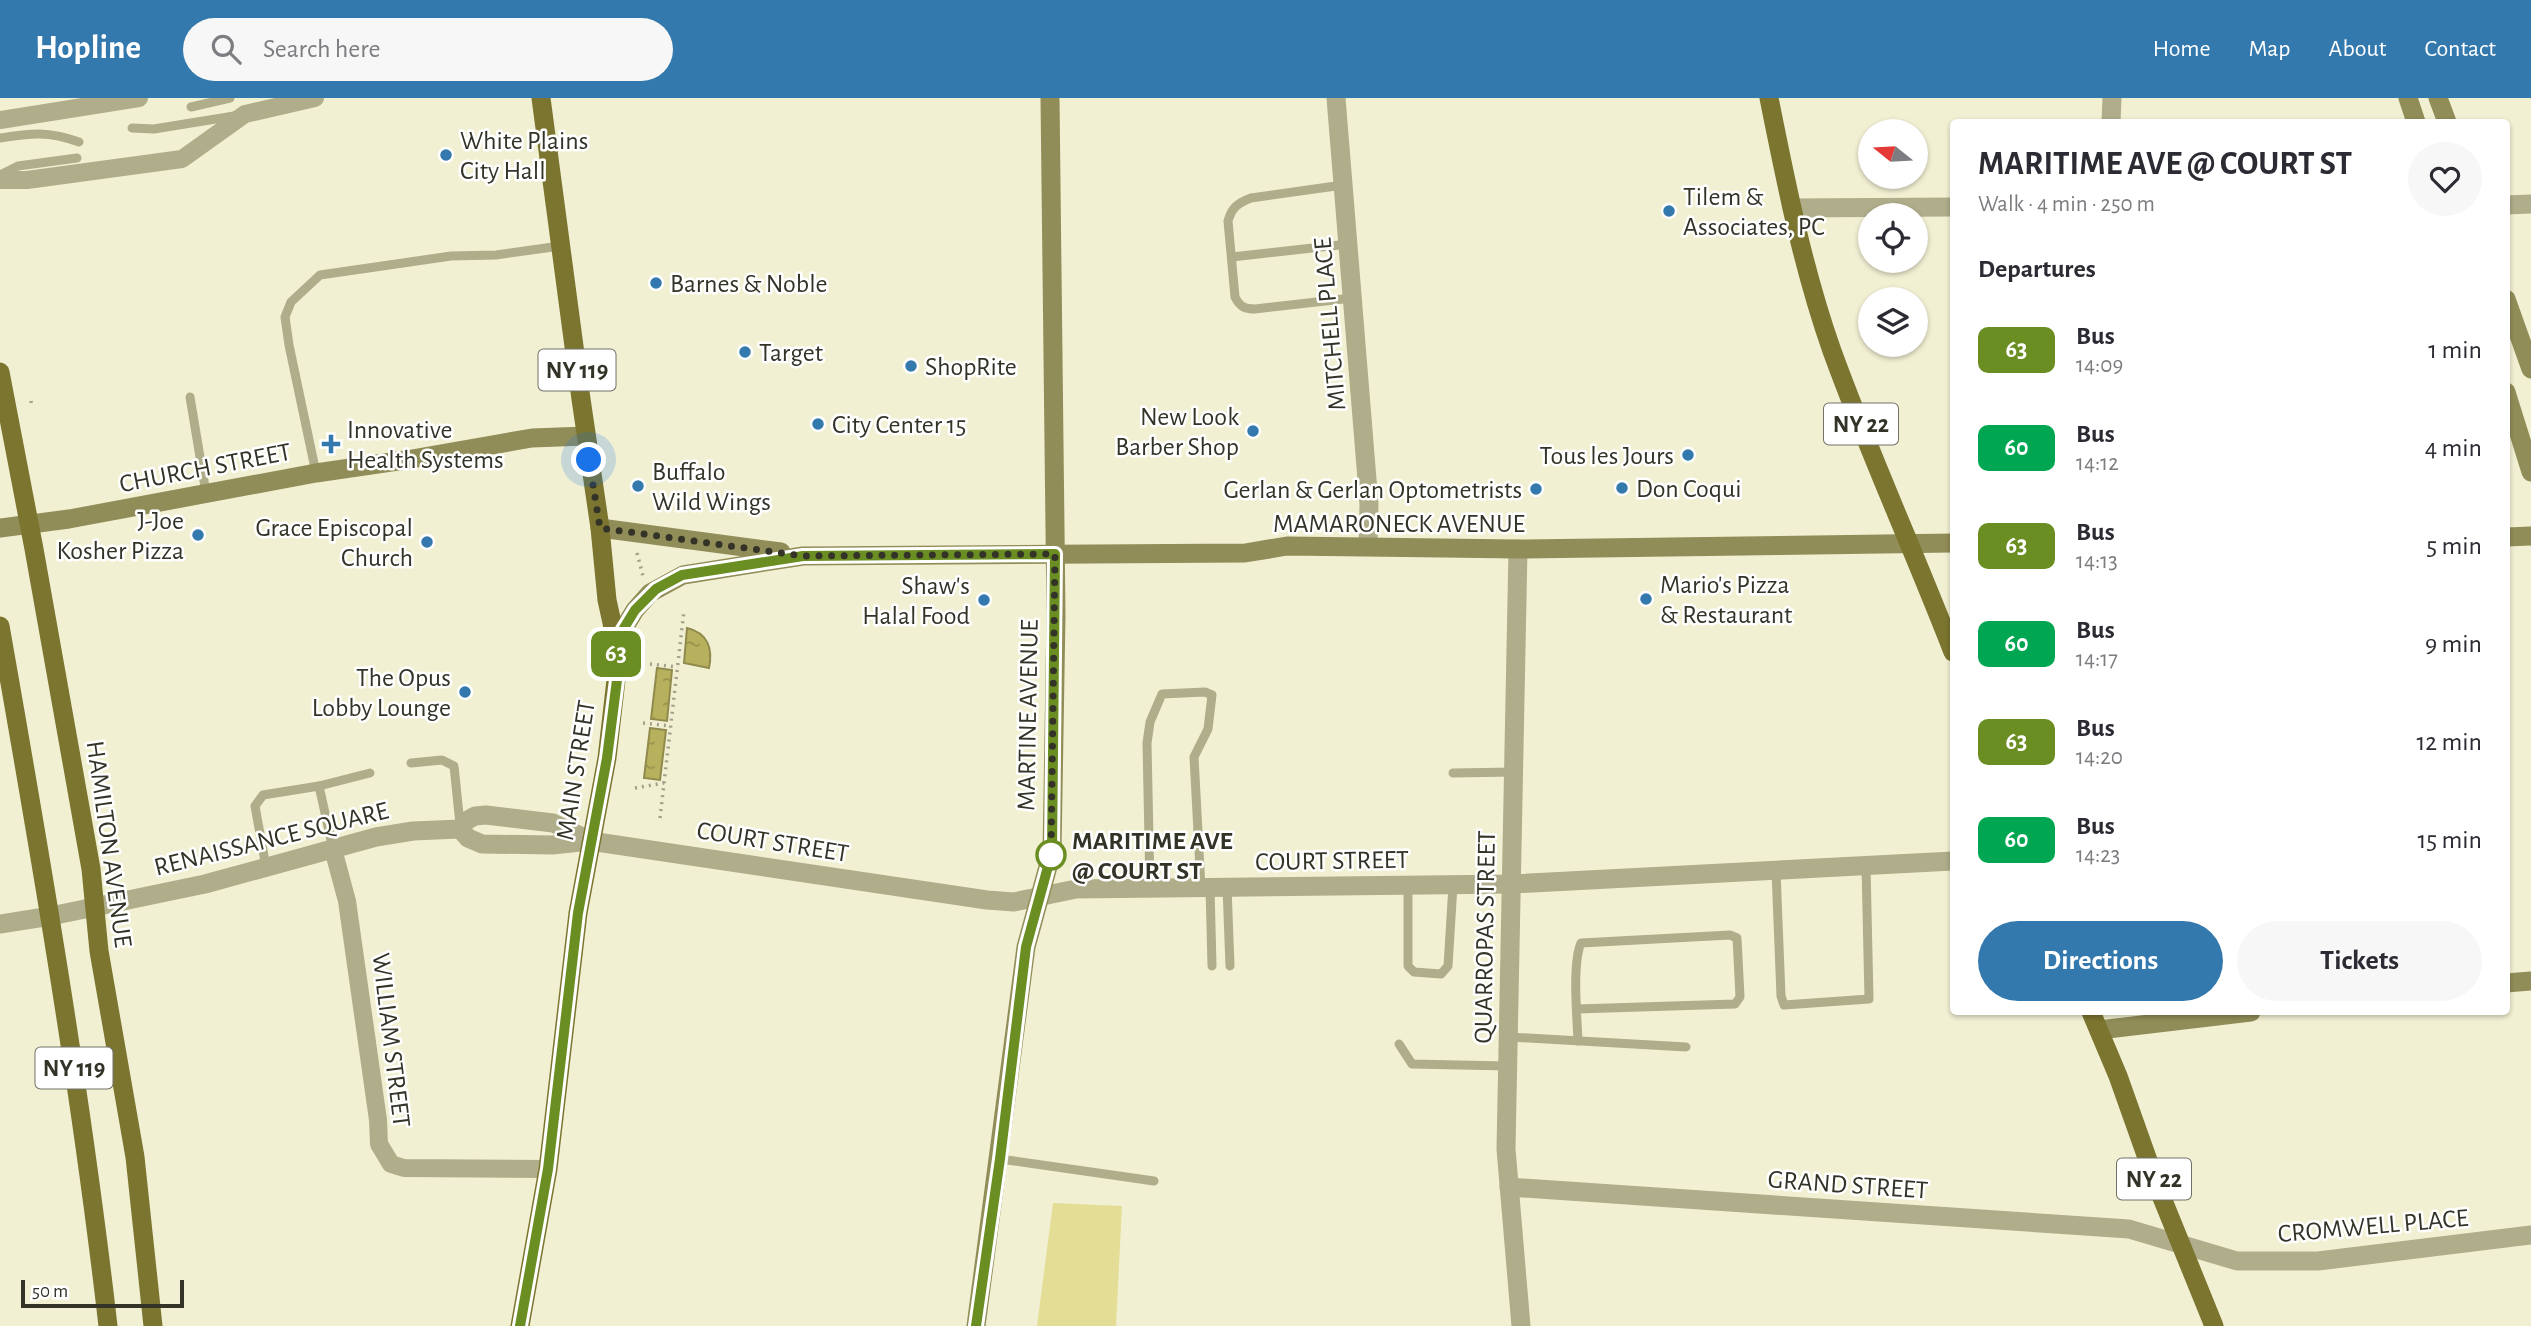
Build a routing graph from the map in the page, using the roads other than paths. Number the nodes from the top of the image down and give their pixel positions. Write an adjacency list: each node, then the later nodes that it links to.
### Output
1 (139, 98): 16 (street)
2 (230, 98): 11 (lane)
3 (316, 98): 12 (street)
4 (541, 98): 28 (main road, MAIN STREET / NY 119)
5 (1050, 98): 49 (main road, MARTINE AVENUE)
6 (1336, 98): 22 (street, MITCHELL PLACE)
7 (1769, 98): 26 (main road, NY 22)
8 (2112, 98): 13 (street)
9 (2407, 98): 14 (main road)
10 (2438, 98): 15 (main road)
11 (191, 107)
12 (245, 114): 17 (lane); 21 (street)
13 (2111, 119)
14 (2415, 119)
15 (2446, 119)
16 (0, 120)
17 (132, 128)
18 (0, 138): 19 (lane)
19 (79, 142)
20 (77, 158): 21 (lane)
21 (0, 178)
22 (1343, 185): 27 (street, MITCHELL PLACE); 29 (lane)
23 (2531, 204): 24 (street)
24 (2510, 205)
25 (1950, 207): 26 (street)
26 (1791, 208): 45 (main road, NY 22)
27 (1348, 244): 29 (lane); 30 (street, MITCHELL PLACE)
28 (561, 246): 36 (main road, MAIN STREET / NY 119); 38 (lane)
29 (1232, 257): 30 (lane)
30 (1352, 298): 47 (street, MITCHELL PLACE)
31 (2510, 310): 32 (main road)
32 (2531, 369)
33 (0, 372): 40 (main road, HAMILTON AVENUE)
34 (190, 397): 39 (lane)
35 (2510, 405): 37 (main road)
36 (586, 436): 38 (main road, CHURCH STREET); 42 (main road, MAIN STREET / NY 119)
37 (2531, 472)
38 (316, 473): 39 (main road, CHURCH STREET)
39 (206, 494): 40 (main road, CHURCH STREET)
40 (30, 525): 41 (main road, CHURCH STREET); 72 (main road, HAMILTON AVENUE)
41 (0, 528)
42 (600, 528): 50 (main road, MAMARONECK AVENUE); 52 (main road, MAIN STREET / NY 119)
43 (2531, 536): 44 (main road)
44 (2510, 537)
45 (1909, 543): 46 (main road, MAMARONECK AVENUE); 48 (main road, MAMARONECK AVENUE); 53 (main road, NY 22)
46 (1950, 543)
47 (1368, 546): 48 (main road, MAMARONECK AVENUE); 49 (main road, MAMARONECK AVENUE)
48 (1518, 549): 55 (street, QUARROPAS STREET)
49 (1055, 554): 50 (main road, MAMARONECK AVENUE); 71 (main road, MARTINE AVENUE)
50 (803, 556): 52 (main road, MAMARONECK AVENUE)
51 (0, 626): 73 (main road, NY 119)
52 (616, 641): 60 (main road, MAIN STREET / NY 119)
53 (1950, 645)
54 (411, 763): 59 (lane)
55 (1514, 772): 57 (lane); 66 (street, QUARROPAS STREET)
56 (370, 773): 58 (lane)
57 (1453, 773)
58 (319, 786): 61 (lane); 64 (lane)
59 (460, 829): 60 (street); 60 (street, RENAISSANCE SQUARE); 61 (street, RENAISSANCE SQUARE)
60 (590, 841): 71 (street, COURT STREET); 89 (main road, MAIN STREET / NY 119)
61 (333, 849): 64 (street, RENAISSANCE SQUARE); 89 (street, WILLIAM STREET)
62 (1950, 861): 63 (street, COURT STREET)
63 (1866, 866): 65 (street, COURT STREET); 65 (lane)
64 (266, 867): 72 (street, RENAISSANCE SQUARE)
65 (1776, 871): 66 (street, COURT STREET)
66 (1512, 884): 68 (street, COURT STREET); 83 (street, QUARROPAS STREET)
67 (1408, 885): 68 (street, COURT STREET); 68 (lane); 69 (street, COURT STREET)
68 (1453, 885)
69 (1213, 887): 70 (street, COURT STREET); 70 (lane); 75 (lane); 76 (lane)
70 (1150, 888): 71 (street, COURT STREET)
71 (1040, 896): 88 (main road, MARTINE AVENUE)
72 (94, 906): 73 (street, RENAISSANCE SQUARE); 95 (main road, HAMILTON AVENUE)
73 (51, 916): 74 (street, RENAISSANCE SQUARE); 94 (main road, NY 119)
74 (0, 924)
75 (1212, 966)
76 (1230, 966)
77 (2531, 981): 78 (main road)
78 (2510, 983)
79 (1577, 1009): 79 (lane); 84 (lane)
80 (2092, 1015): 82 (main road, NY 22)
81 (2226, 1015): 82 (main road)
82 (2099, 1030): 93 (main road, NY 22)
83 (1507, 1037): 84 (lane); 87 (street, QUARROPAS STREET)
84 (1578, 1041): 86 (lane)
85 (1399, 1044): 87 (lane)
86 (1686, 1047)
87 (1507, 1066): 91 (street, QUARROPAS STREET)
88 (1000, 1159): 90 (lane); 97 (main road, MARTINE AVENUE)
89 (548, 1169): 96 (main road, MAIN STREET / NY 119)
90 (1154, 1181)
91 (1509, 1187): 93 (street, GRAND STREET); 98 (street, QUARROPAS STREET)
92 (2531, 1235): 93 (street, CROMWELL PLACE)
93 (2181, 1245): 99 (main road, NY 22)
94 (108, 1326)
95 (153, 1326)
96 (520, 1326)
97 (976, 1326)
98 (1521, 1326)
99 (2214, 1326)

